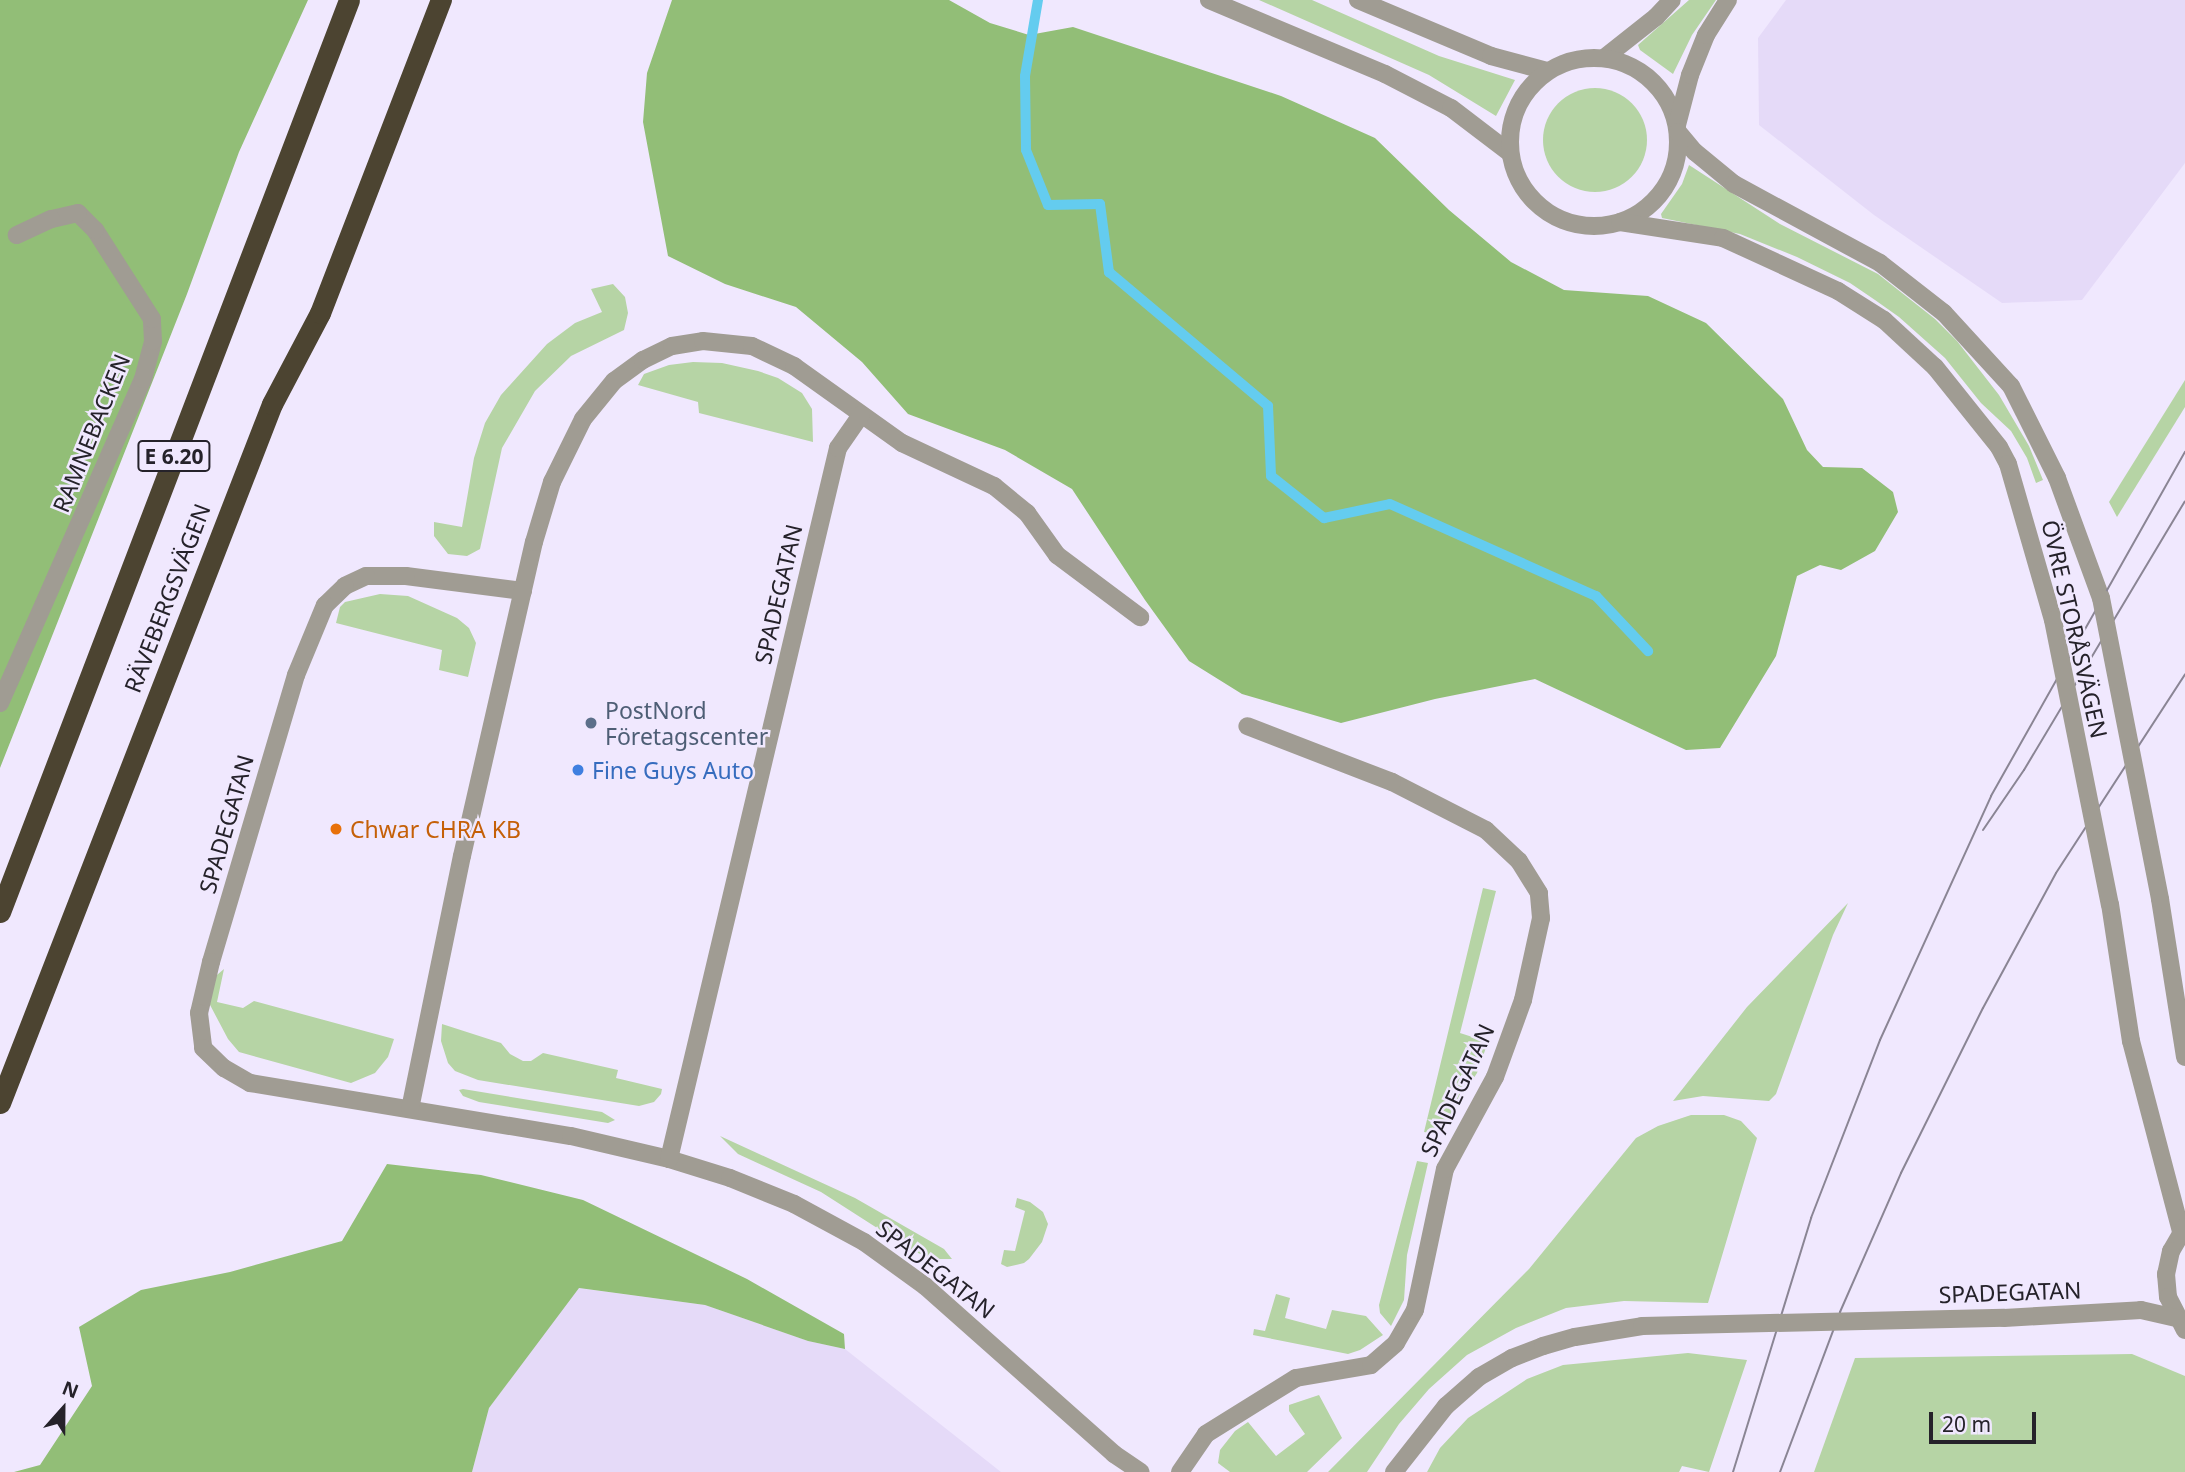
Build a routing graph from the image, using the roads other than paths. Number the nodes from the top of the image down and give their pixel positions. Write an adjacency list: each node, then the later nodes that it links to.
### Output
1 (349, 0): 20 (highway, RÄVEBERGSVÄGEN / E 6.20)
2 (441, 0): 8 (highway, RÄVEBERGSVÄGEN / E 6.20)
3 (455, 0): 8 (highway)
4 (1209, 0): 12 (street)
5 (1358, 0): 10 (street)
6 (1672, 0): 9 (street)
7 (1728, 0): 11 (street)
8 (434, 21): 22 (highway, RÄVEBERGSVÄGEN / E 6.20)
9 (1604, 58): 10 (street); 11 (street)
10 (1547, 71): 12 (street)
11 (1677, 129): 13 (street); 21 (street, ÖVRE STORÅSVÄGEN, bridge)
12 (1510, 153): 13 (street)
13 (1620, 222): 25 (street, ÖVRE STORÅSVÄGEN, bridge)
14 (17, 235): 18 (street, RAMNEBACKEN)
15 (861, 415): 16 (street); 17 (street); 24 (street, SPADEGATAN)
16 (523, 591): 23 (street); 23 (street, SPADEGATAN)
17 (1140, 617)
18 (0, 703)
19 (1247, 726): 28 (street, SPADEGATAN)
20 (0, 912)
21 (2185, 1057)
22 (0, 1102)
23 (410, 1109): 24 (street, SPADEGATAN)
24 (669, 1159): 27 (street, SPADEGATAN)
25 (2183, 1229): 26 (street, SPADEGATAN)
26 (2181, 1324): 29 (street, SPADEGATAN, bridge)
27 (1141, 1472)
28 (1180, 1472)
29 (1394, 1472)

